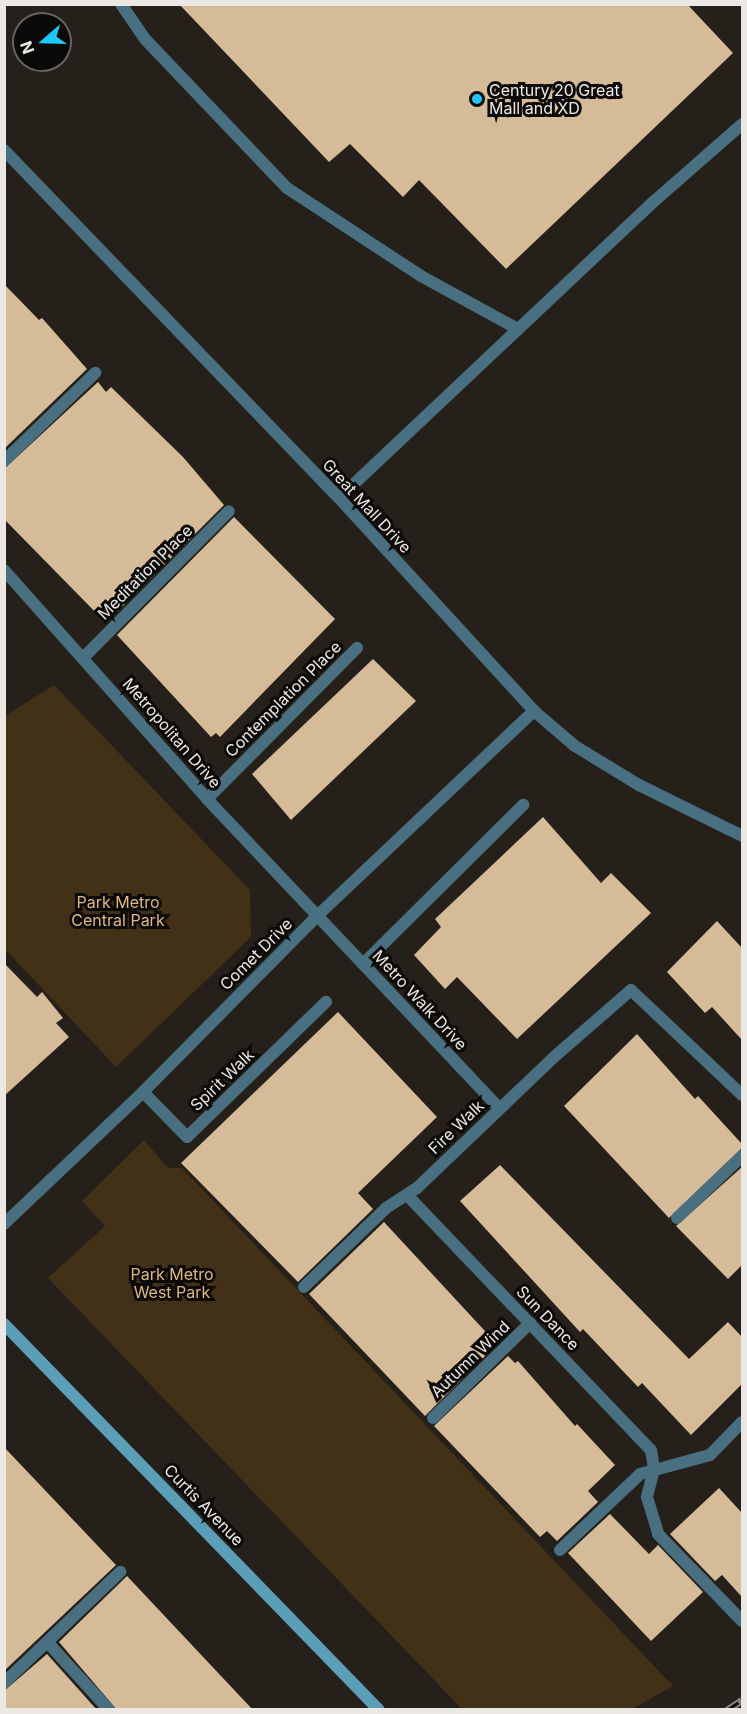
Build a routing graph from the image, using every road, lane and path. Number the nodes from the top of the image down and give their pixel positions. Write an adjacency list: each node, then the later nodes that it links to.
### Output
1 (122, 4): 4 (street)
2 (742, 124): 4 (street)
3 (4, 150): 7 (street, Great Mall Drive)
4 (518, 329): 7 (street)
5 (95, 373): 6 (street)
6 (4, 461)
7 (339, 498): 12 (street, Great Mall Drive)
8 (229, 511): 11 (street, Meditation Place)
9 (4, 570): 11 (street, Metropolitan Drive)
10 (357, 648): 13 (street, Contemplation Place)
11 (85, 657): 13 (street, Metropolitan Drive)
12 (534, 711): 15 (street, Great Mall Drive); 16 (street, Comet Drive)
13 (207, 799): 16 (street, Metropolitan Drive)
14 (523, 805): 17 (street)
15 (742, 836)
16 (317, 916): 17 (street, Metro Walk Drive); 19 (street, Comet Drive)
17 (363, 964): 21 (street, Metro Walk Drive)
18 (326, 1002): 19 (street, Spirit Walk)
19 (143, 1092): 25 (street, Comet Drive)
20 (742, 1095): 21 (street, Fire Walk)
21 (499, 1107): 23 (street, Fire Walk)
22 (742, 1156): 24 (street)
23 (407, 1195): 26 (street, Fire Walk); 27 (street, Sun Dance)
24 (677, 1218)
25 (4, 1224)
26 (304, 1287)
27 (530, 1323): 29 (street, Autumn Wind); 31 (street, Sun Dance)
28 (4, 1324): 38 (street, Curtis Avenue)
29 (433, 1418)
30 (742, 1422): 31 (street)
31 (654, 1470): 32 (street); 34 (street)
32 (560, 1550)
33 (120, 1572): 35 (street)
34 (742, 1622)
35 (49, 1644): 36 (street); 37 (street)
36 (4, 1683)
37 (109, 1710)
38 (379, 1710)

